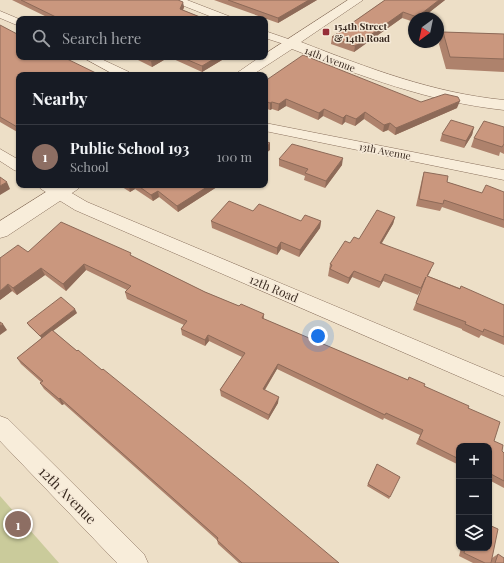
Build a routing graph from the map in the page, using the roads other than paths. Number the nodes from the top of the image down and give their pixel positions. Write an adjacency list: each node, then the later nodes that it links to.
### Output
1 (357, 0): 7 (street)
2 (182, 1): 4 (street)
3 (0, 14): 5 (street)
4 (220, 16)
5 (16, 22)
6 (268, 35): 7 (street, 14th Avenue)
7 (290, 43): 8 (street); 13 (street, 14th Avenue)
8 (268, 58)
9 (94, 60): 11 (street)
10 (264, 60): 12 (street)
11 (119, 72)
12 (246, 72)
13 (504, 105)
14 (268, 128): 17 (street, 13th Avenue)
15 (0, 154): 16 (street)
16 (16, 165)
17 (504, 175)
18 (59, 188): 19 (street); 20 (street, 12th Road)
19 (0, 231)
20 (504, 387)
21 (0, 426): 22 (street, 12th Avenue)
22 (136, 563)

